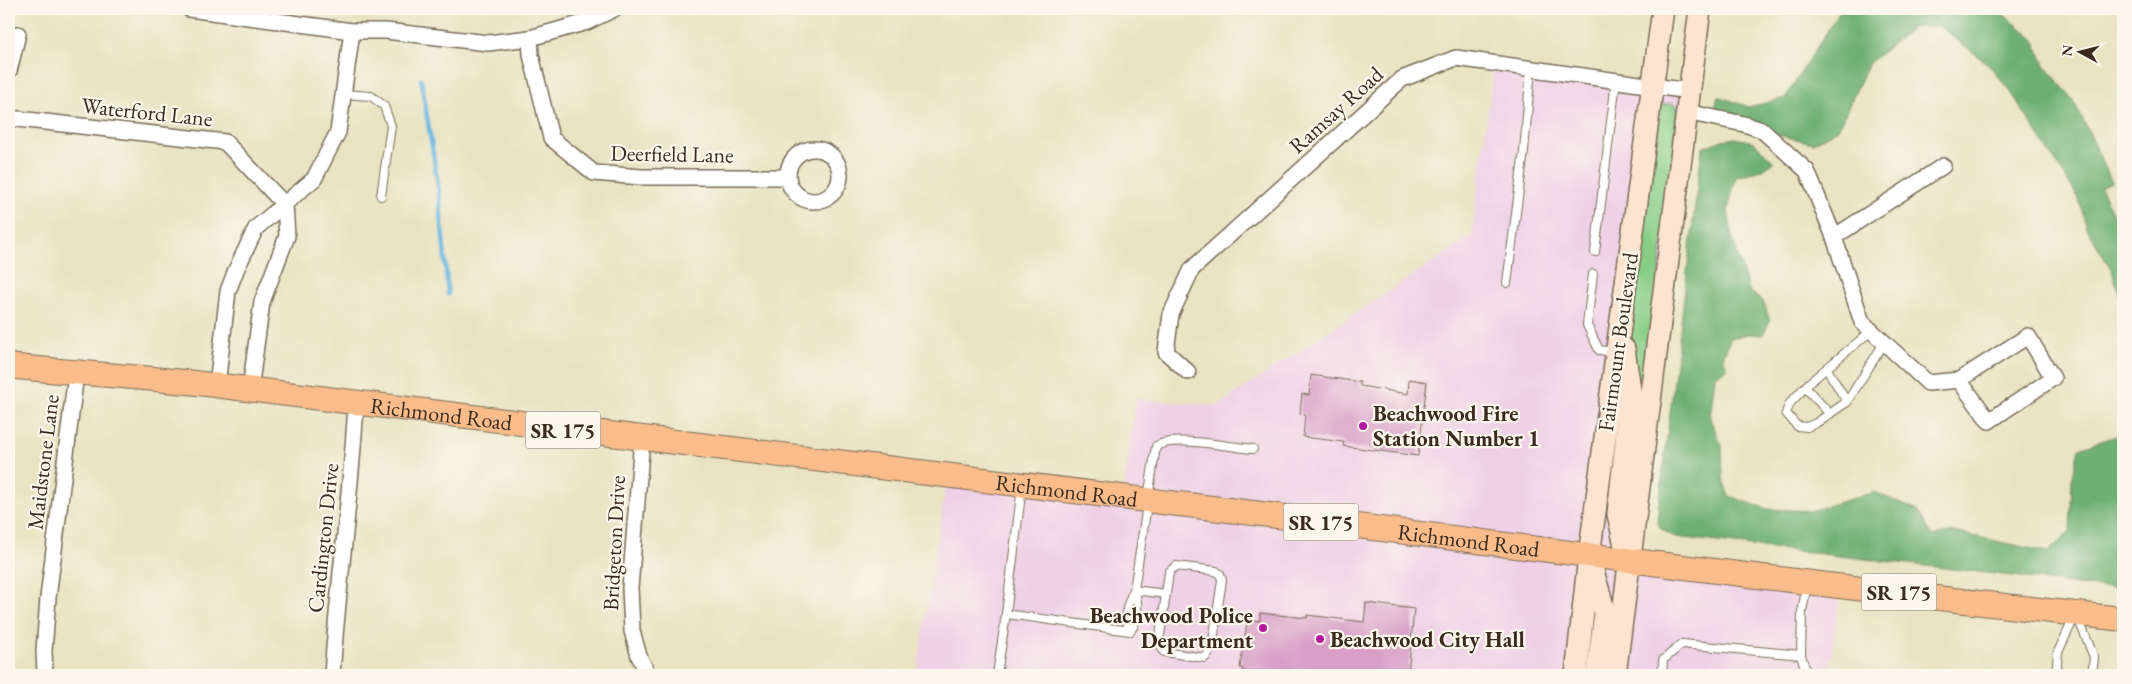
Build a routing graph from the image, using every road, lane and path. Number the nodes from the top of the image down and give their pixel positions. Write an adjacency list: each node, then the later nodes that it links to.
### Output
1 (198, 9): 6 (street)
2 (614, 9): 5 (street)
3 (1663, 9): 12 (street, Fairmount Boulevard)
4 (1700, 9): 14 (street, Fairmount Boulevard)
5 (584, 16): 8 (street)
6 (352, 31): 8 (street); 13 (street)
7 (18, 34): 10 (street)
8 (530, 38): 17 (street, Deerfield Lane)
9 (1531, 68): 11 (street, Ramsay Road); 23 (lane); 30 (street, Ramsay Road)
10 (9, 71)
11 (1616, 81): 12 (street, Ramsay Road); 21 (lane)
12 (1652, 86): 14 (street, Ramsay Road); 24 (street, Fairmount Boulevard)
13 (343, 94): 18 (lane); 19 (street)
14 (1687, 101): 20 (street, Ramsay Road); 44 (street, Fairmount Boulevard)
15 (9, 118): 19 (street, Waterford Lane)
16 (1943, 166): 20 (street)
17 (787, 177)
18 (381, 196)
19 (285, 205): 33 (street); 35 (street)
20 (1834, 238): 25 (street, Ramsay Road)
21 (1596, 252)
22 (1593, 274): 27 (lane)
23 (1507, 283)
24 (1621, 324): 27 (street, Fairmount Boulevard); 44 (street)
25 (1871, 331): 26 (street, Ramsay Road); 29 (lane)
26 (1884, 343): 32 (street, Ramsay Road); 36 (lane)
27 (1617, 352): 43 (street, Fairmount Boulevard)
28 (9, 366): 31 (main road, Richmond Road / SR 175)
29 (1827, 368): 34 (lane); 36 (lane)
30 (1188, 372)
31 (76, 374): 33 (main road, Richmond Road / SR 175); 52 (street, Maidstone Lane)
32 (1959, 380): 32 (street)
33 (218, 385): 35 (main road, Richmond Road / SR 175)
34 (1804, 387): 38 (lane); 38 (lane)
35 (250, 390): 37 (main road, Richmond Road / SR 175)
36 (1847, 402): 38 (lane)
37 (356, 404): 39 (main road, Richmond Road / SR 175); 53 (street, Cardington Drive)
38 (1830, 414)
39 (642, 439): 41 (main road, Richmond Road / SR 175); 54 (street, Bridgeton Drive)
40 (1253, 450): 42 (lane)
41 (1023, 485): 42 (main road, Richmond Road / SR 175); 48 (lane)
42 (1147, 500): 43 (main road, Richmond Road / SR 175); 46 (lane)
43 (1589, 556): 44 (main road, Richmond Road / SR 175); 56 (street, Fairmount Boulevard); 57 (street)
44 (1628, 561): 45 (main road, Richmond Road / SR 175); 58 (street, Fairmount Boulevard)
45 (1807, 582): 49 (main road, Richmond Road / SR 175); 51 (lane)
46 (1134, 590): 47 (lane); 48 (lane)
47 (1166, 594): 47 (lane)
48 (1006, 614): 55 (lane)
49 (2076, 614): 50 (main road, Richmond Road / SR 175); 61 (lane); 62 (lane)
50 (2123, 619)
51 (1801, 654): 59 (lane); 60 (lane)
52 (45, 675)
53 (332, 675)
54 (648, 675)
55 (997, 675)
56 (1576, 675)
57 (1597, 675)
58 (1615, 675)
59 (1662, 675)
60 (1807, 675)
61 (2056, 675)
62 (2092, 675)

